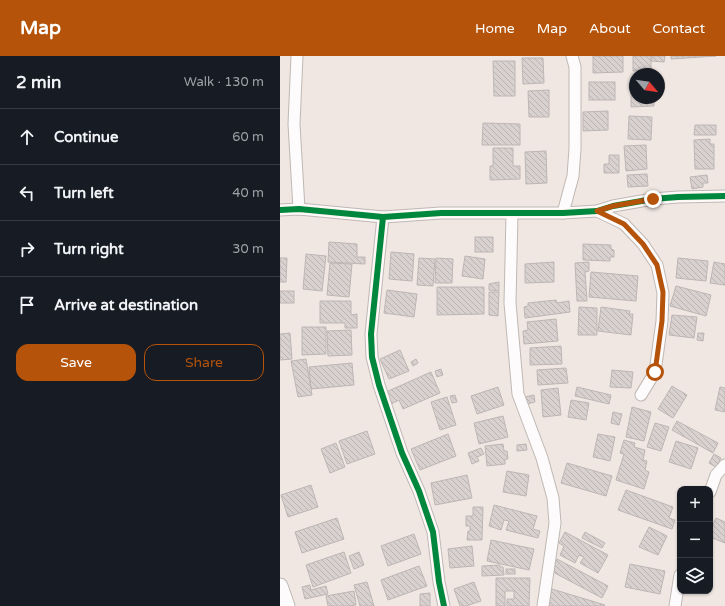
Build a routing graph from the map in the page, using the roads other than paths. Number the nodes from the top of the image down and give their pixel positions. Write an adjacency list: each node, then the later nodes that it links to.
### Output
1 (297, 56): 4 (street)
2 (572, 56): 7 (street)
3 (725, 196): 6 (street)
4 (299, 209): 5 (street); 9 (street)
5 (280, 210)
6 (597, 211): 7 (street); 10 (street)
7 (563, 213): 8 (street)
8 (512, 214): 9 (street); 17 (street)
9 (383, 217): 16 (street)
10 (641, 395)
11 (725, 465): 12 (street)
12 (712, 486)
13 (280, 586): 15 (street)
14 (677, 594): 18 (street)
15 (286, 606)
16 (444, 606)
17 (543, 606)
18 (675, 606)

